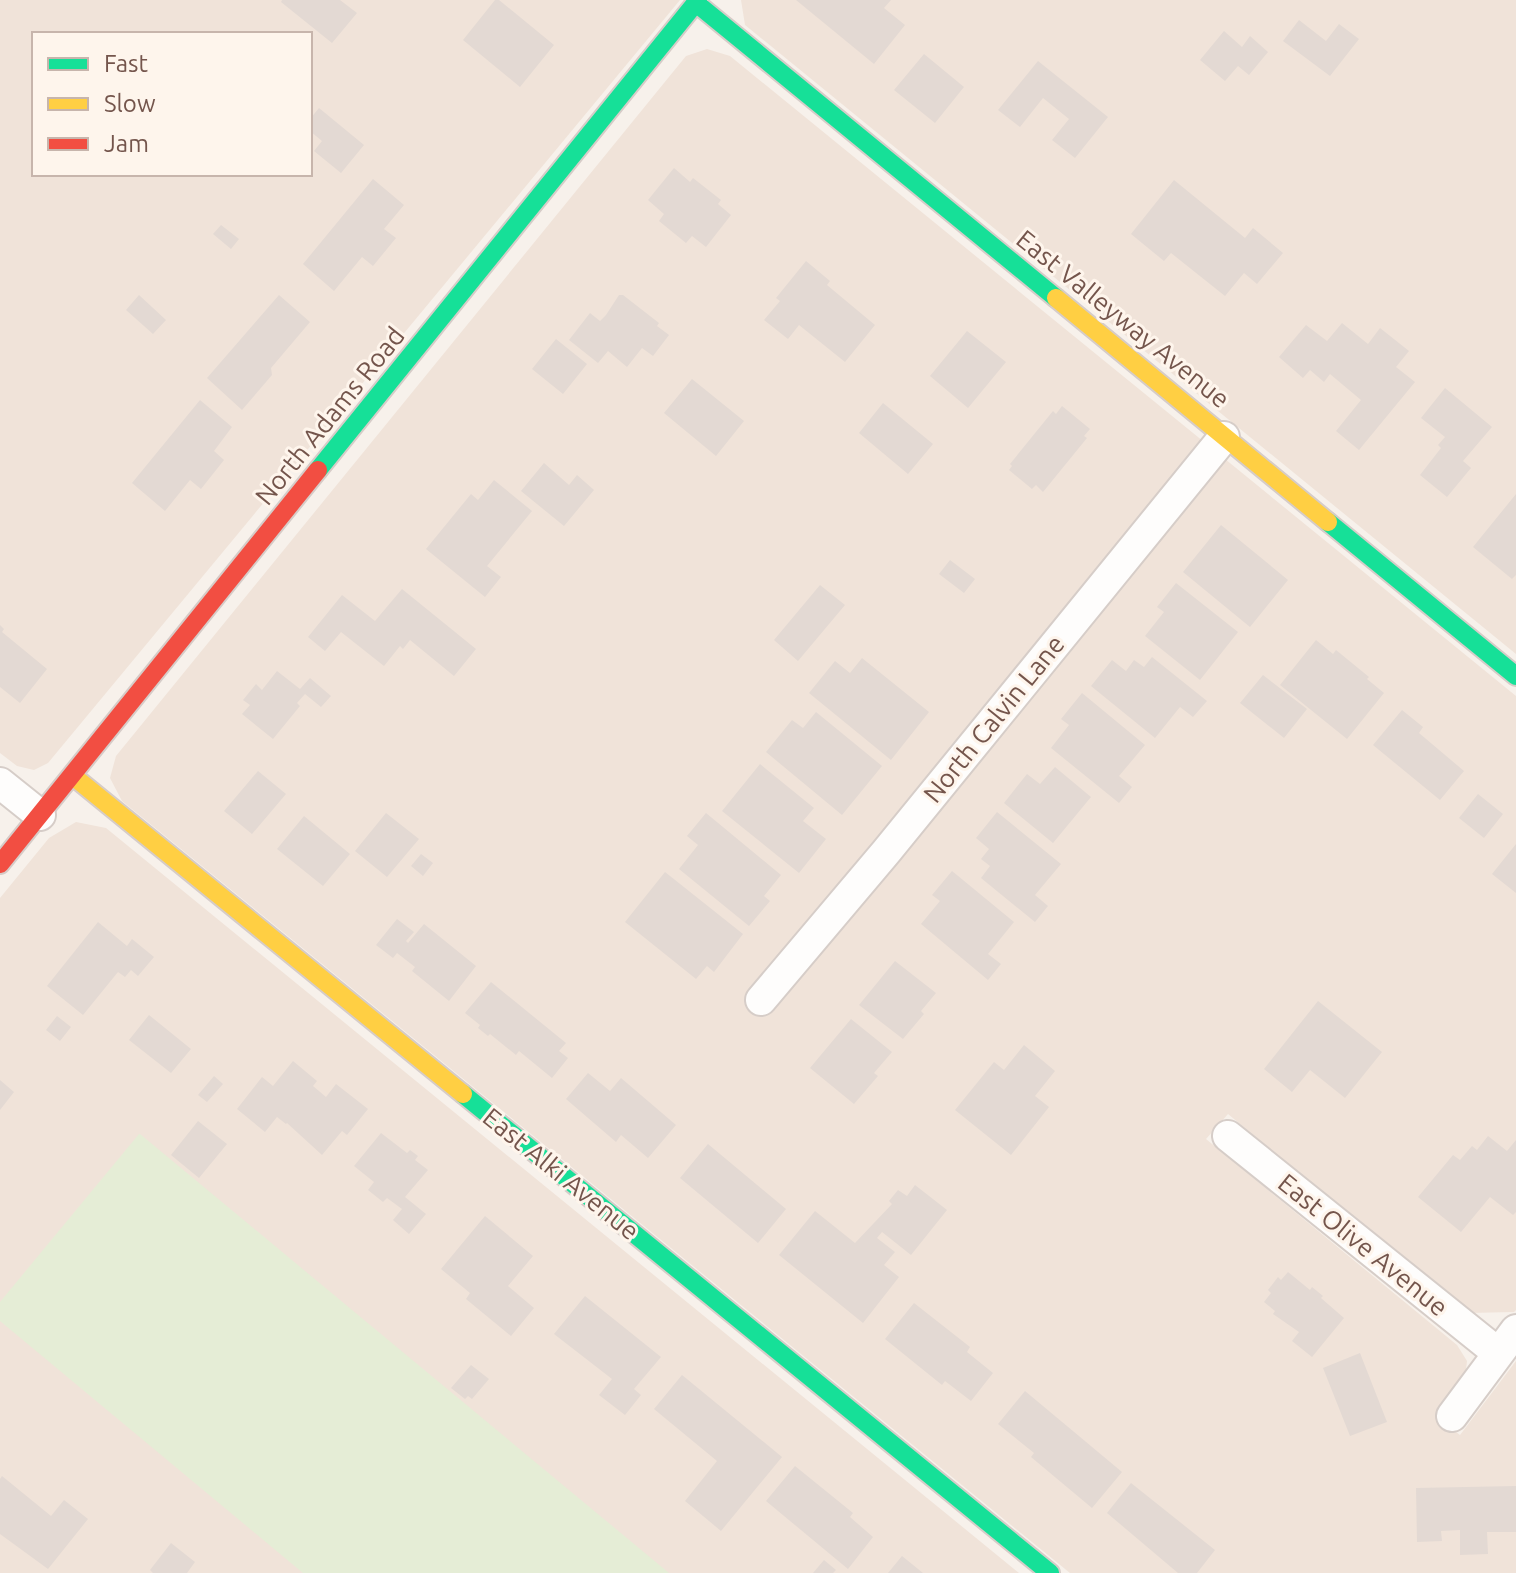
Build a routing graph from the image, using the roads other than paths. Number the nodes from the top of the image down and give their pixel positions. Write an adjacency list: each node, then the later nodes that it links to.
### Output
1 (697, 2): 2 (street, East Valleyway Avenue); 4 (street, North Adams Road)
2 (1224, 437): 3 (street, East Valleyway Avenue); 8 (street, North Calvin Lane)
3 (1516, 676)
4 (73, 776): 6 (street, North Adams Road); 12 (street, East Alki Avenue)
5 (0, 783): 6 (street)
6 (40, 815): 7 (street, North Adams Road)
7 (0, 864)
8 (761, 1000)
9 (1228, 1136): 10 (street, East Olive Avenue)
10 (1507, 1342): 11 (street)
11 (1452, 1416)
12 (1050, 1573)

